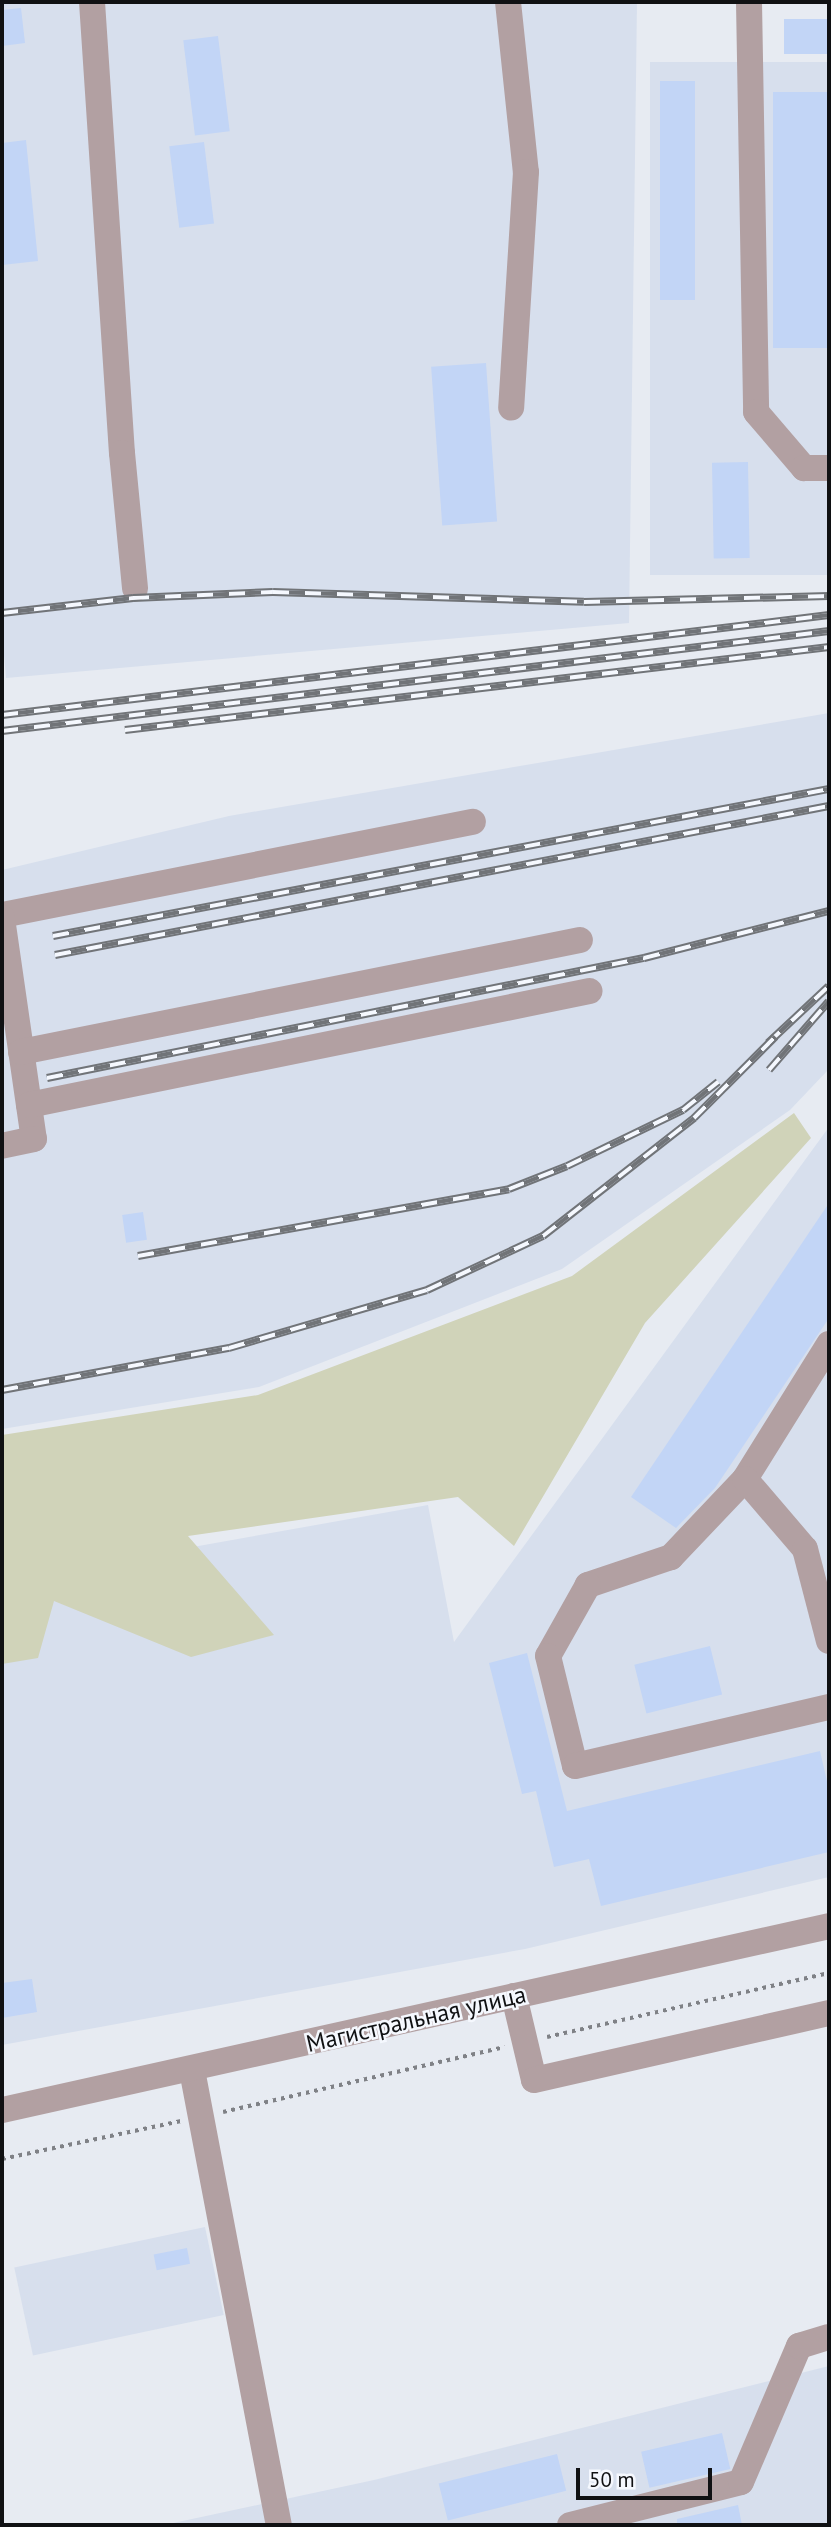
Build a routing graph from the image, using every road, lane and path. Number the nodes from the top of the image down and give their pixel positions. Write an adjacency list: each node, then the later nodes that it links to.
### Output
1 (92, 2): 6 (street)
2 (508, 2): 4 (street)
3 (749, 2): 5 (street)
4 (511, 408)
5 (829, 468)
6 (135, 588)
7 (473, 822): 8 (street)
8 (2, 916): 11 (street)
9 (580, 940): 11 (street)
10 (590, 991): 12 (street)
11 (21, 1052): 12 (street)
12 (29, 1105): 13 (street)
13 (2, 1146)
14 (829, 1344): 15 (street)
15 (745, 1479): 16 (street); 17 (street)
16 (829, 1641)
17 (829, 1707)
18 (829, 1926): 20 (street, Магистральная улица)
19 (829, 1973): 22 (path)
20 (514, 1996): 22 (street); 23 (street, Магистральная улица)
21 (829, 2013): 22 (street)
22 (525, 2042): 25 (path)
23 (192, 2070): 24 (street, Магистральная улица); 25 (street)
24 (2, 2110)
25 (199, 2117): 26 (path); 28 (street)
26 (2, 2159)
27 (829, 2337): 29 (street)
28 (279, 2525)
29 (570, 2525)

